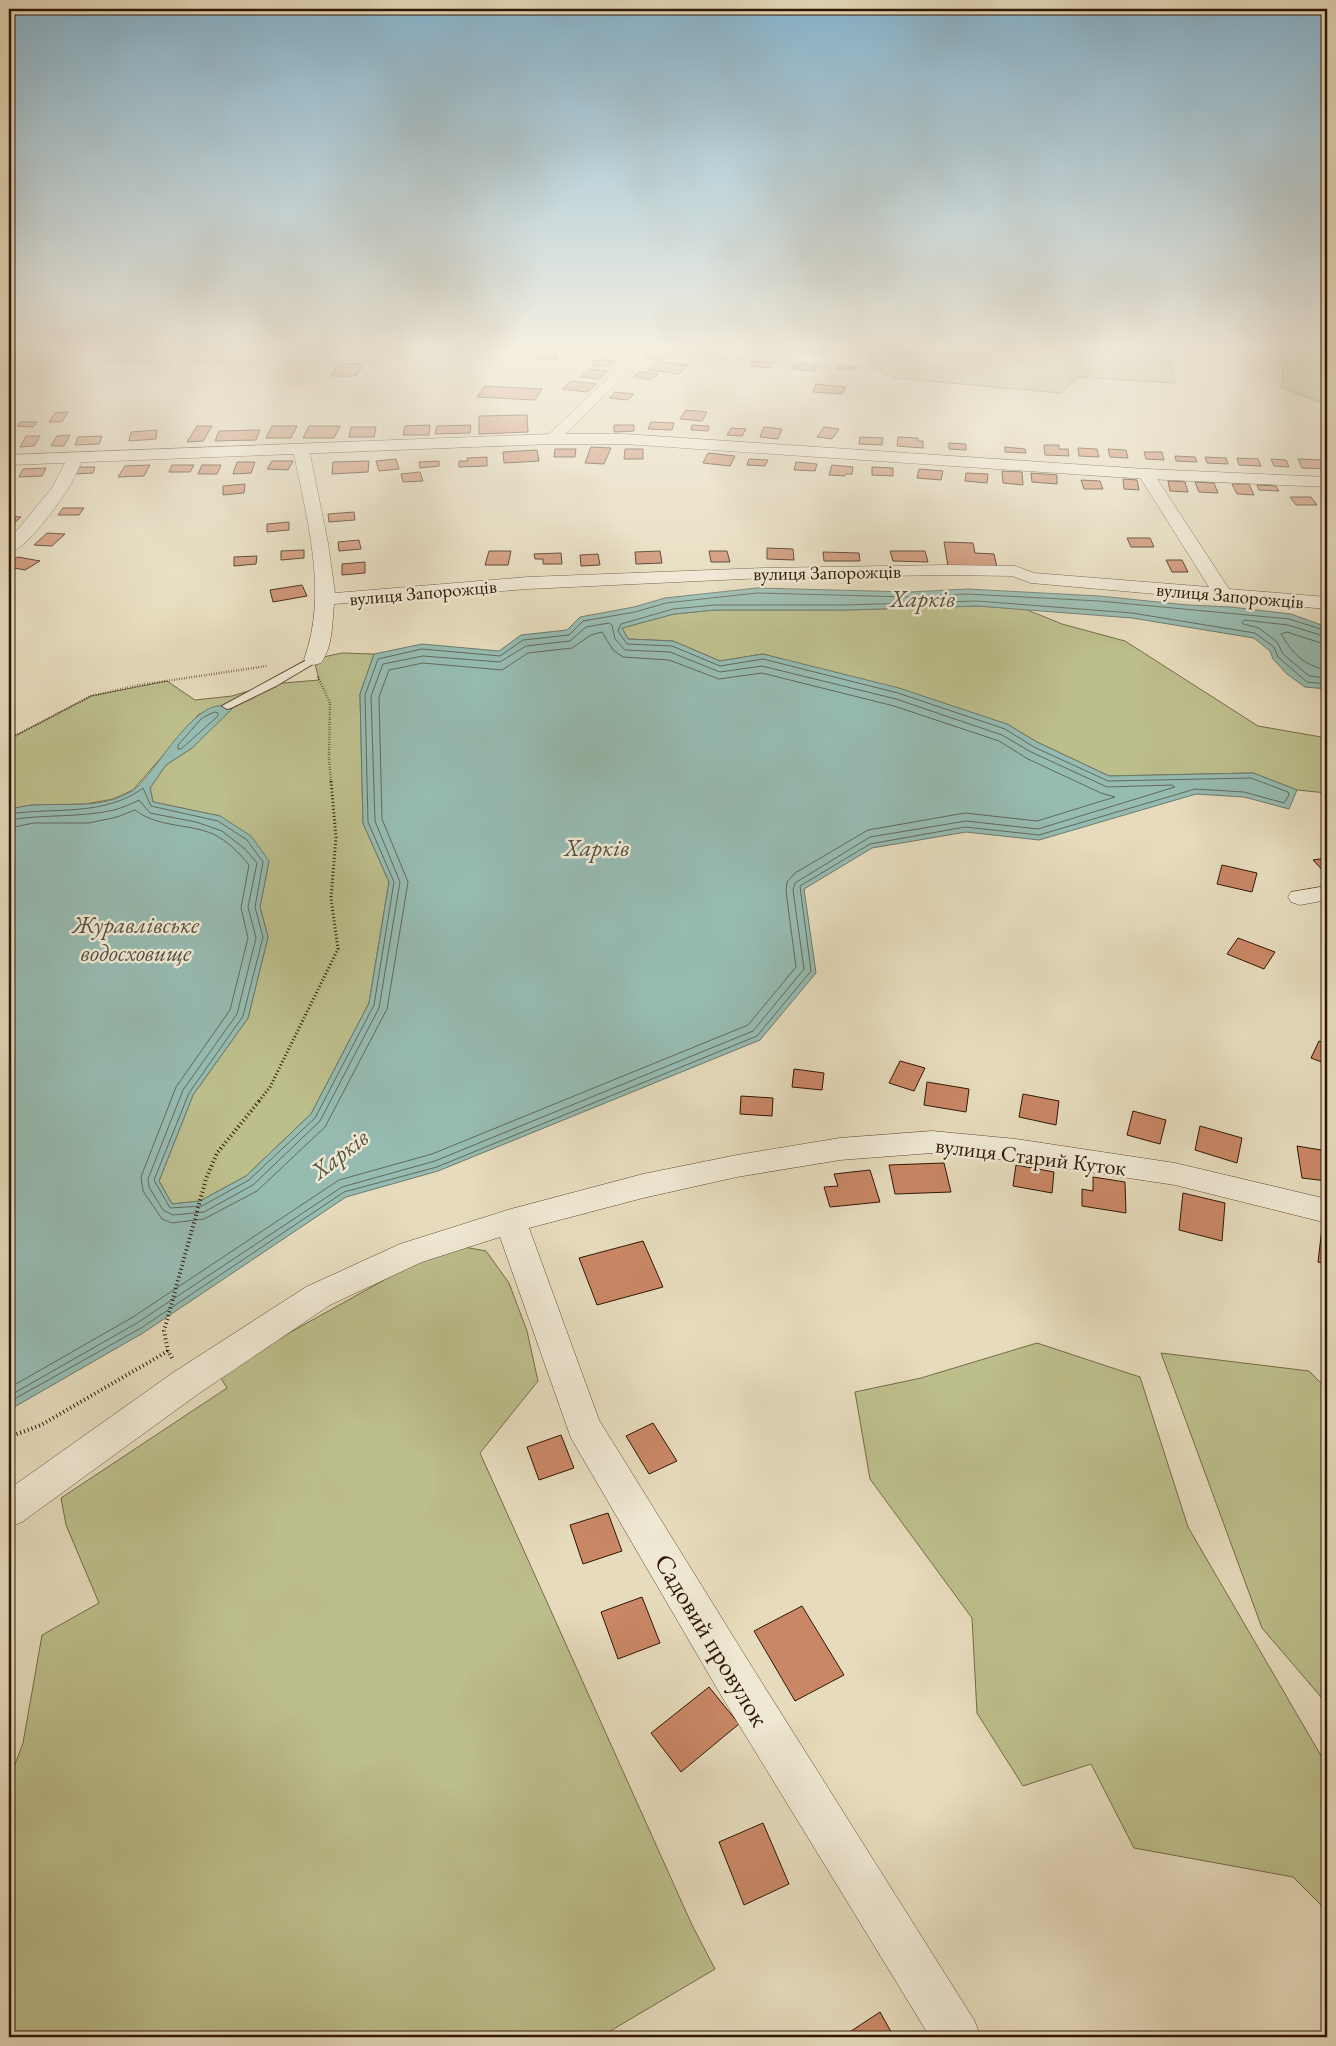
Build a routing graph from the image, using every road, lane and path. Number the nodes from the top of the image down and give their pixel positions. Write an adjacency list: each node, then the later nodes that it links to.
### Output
1 (490, 441): 3 (street)
2 (661, 441): 6 (street)
3 (301, 449): 4 (street); 10 (street)
4 (74, 458): 5 (street); 8 (street)
5 (9, 460)
6 (1146, 474): 7 (street); 9 (street)
7 (1327, 482)
8 (9, 548)
9 (1222, 593): 10 (street, вулиця Запорожців); 11 (street, вулиця Запорожців)
10 (326, 599): 12 (street)
11 (1327, 604)
12 (314, 659): 13 (lane); 14 (path); 19 (path)
13 (227, 706)
14 (9, 739)
15 (1327, 893): 16 (street)
16 (1300, 898)
17 (1327, 1211): 18 (street, вулиця Старий Куток)
18 (511, 1221): 22 (street, вулиця Старий Куток); 23 (street, Садовий провулок)
19 (164, 1331)
20 (168, 1351): 21 (path)
21 (9, 1438)
22 (9, 1510)
23 (957, 2037)

